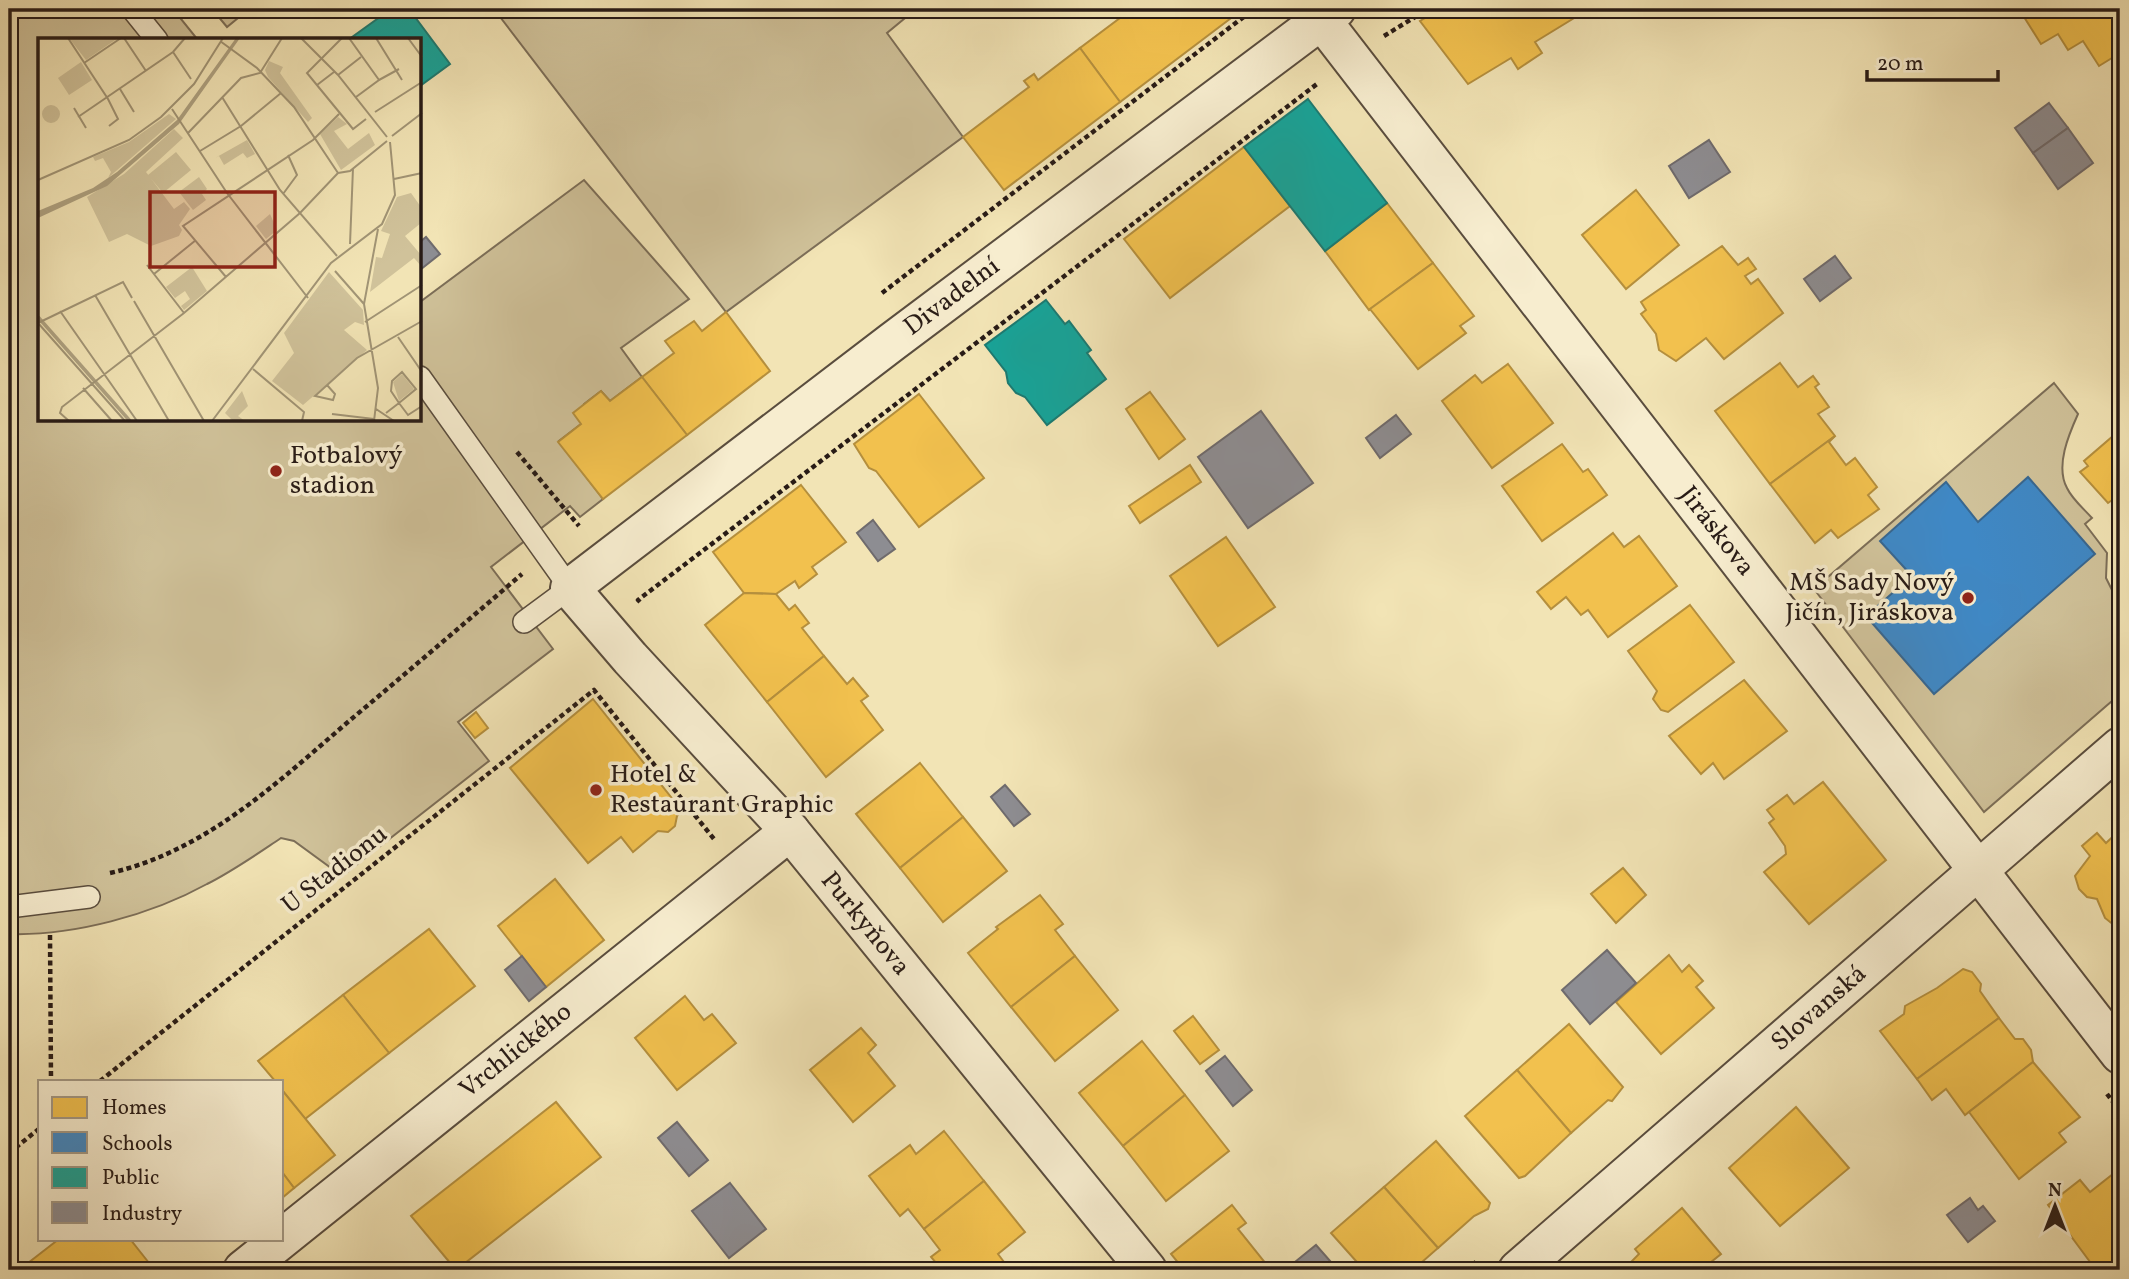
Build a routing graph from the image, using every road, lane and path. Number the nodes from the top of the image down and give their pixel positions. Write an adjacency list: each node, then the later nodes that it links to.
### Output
1 (132, 9): 5 (lane)
2 (1254, 9): 7 (path)
3 (1428, 9): 6 (path)
4 (1323, 12): 6 (street, Jiráskova); 11 (street, Divadelní)
5 (150, 38)
6 (1351, 59): 12 (path); 17 (street, Jiráskova)
7 (881, 294)
8 (422, 380): 10 (lane)
9 (589, 519): 10 (path)
10 (546, 554): 11 (lane); 18 (path)
11 (570, 588): 13 (lane); 16 (street, Purkyňova)
12 (638, 600)
13 (524, 622)
14 (594, 690): 24 (path, U Stadionu)
15 (2120, 747): 17 (street, Slovanská)
16 (790, 831): 27 (street, Vrchlického); 30 (street, Purkyňova)
17 (1979, 870): 22 (street, Jiráskova); 31 (street, Slovanská)
18 (102, 875)
19 (89, 897): 20 (lane)
20 (50, 903): 21 (lane); 23 (path)
21 (9, 907)
22 (2120, 1054)
23 (51, 1080)
24 (101, 1080)
25 (38, 1130): 26 (path)
26 (9, 1153)
27 (284, 1237)
28 (280, 1240): 29 (street, Vrchlického)
29 (243, 1270)
30 (1147, 1270)
31 (1518, 1270)

